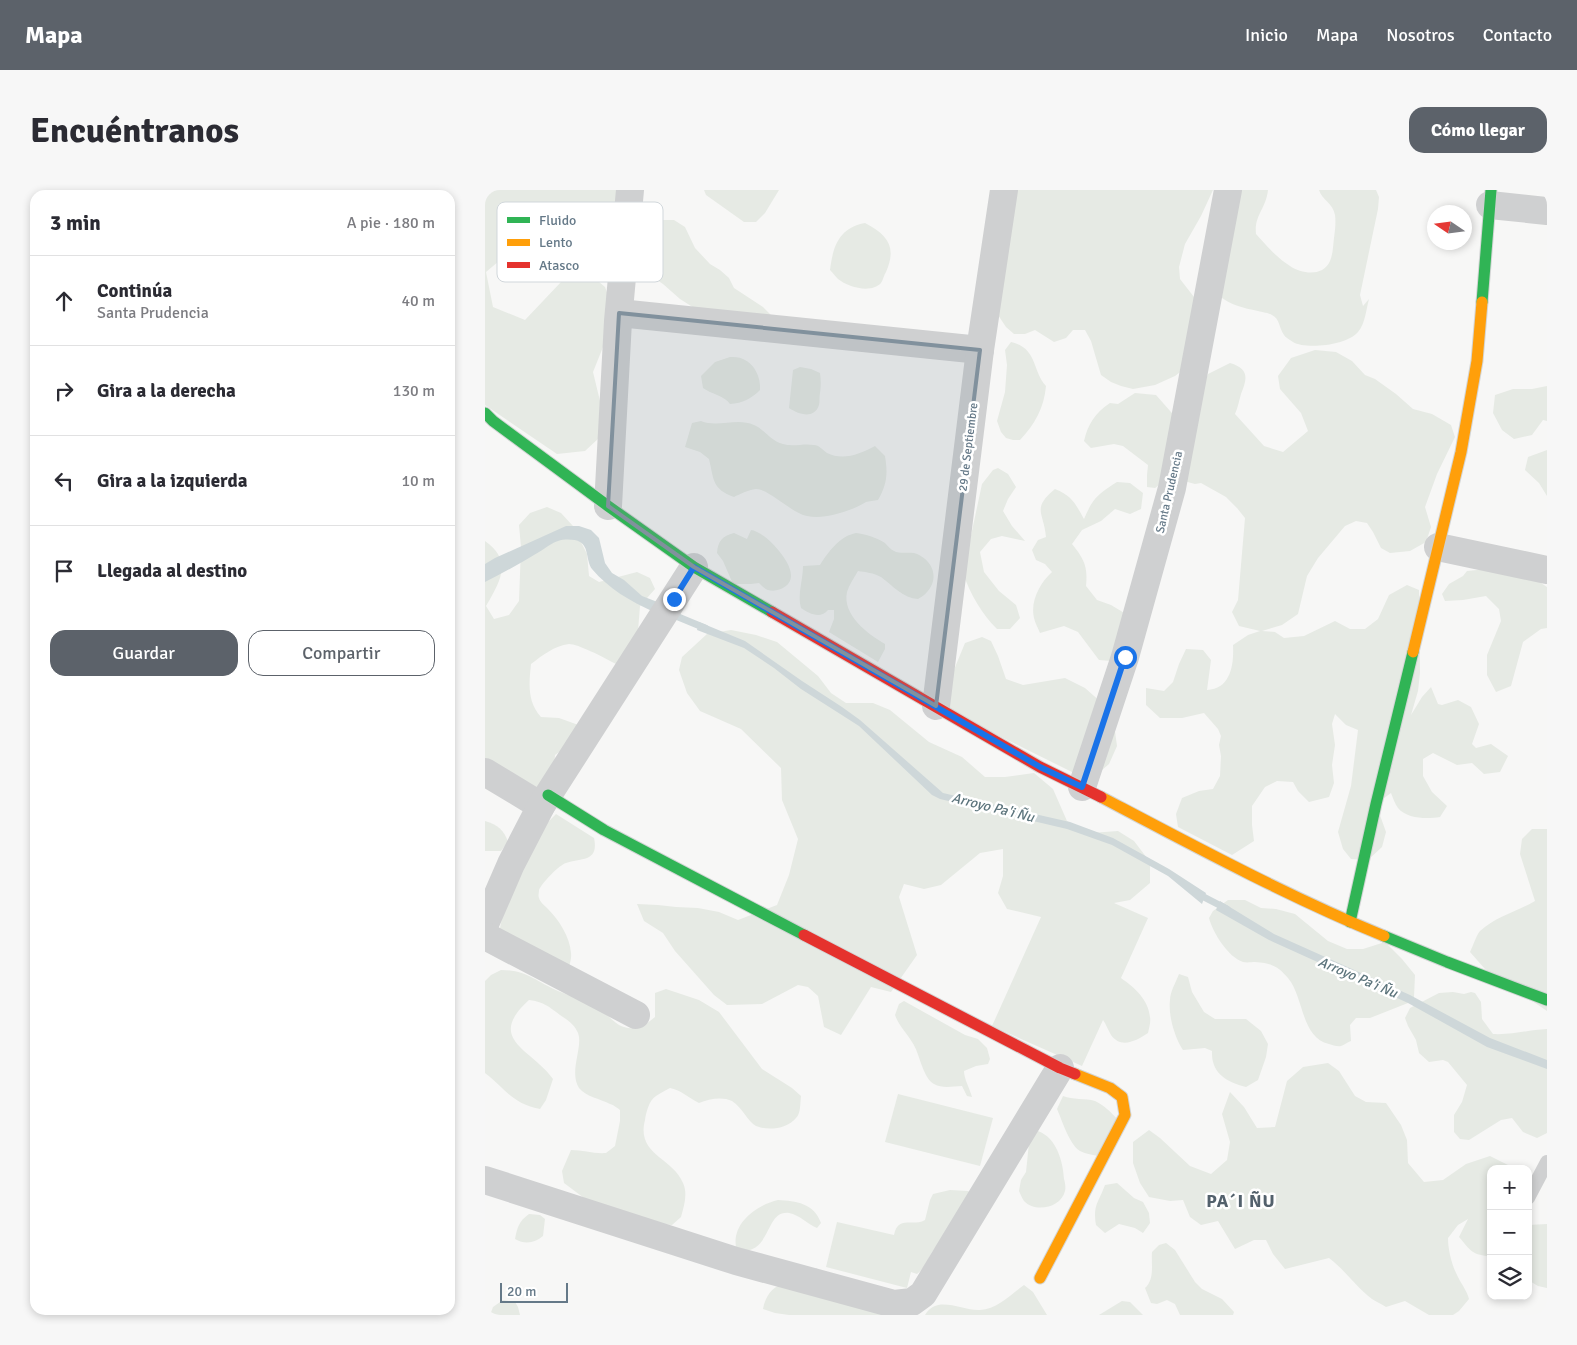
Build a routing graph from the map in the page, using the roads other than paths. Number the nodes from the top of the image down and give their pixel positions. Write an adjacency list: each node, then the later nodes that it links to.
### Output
1 (1004, 190): 7 (street, 29 de Septiembre)
2 (1228, 190): 15 (street, Santa Prudencia)
3 (1491, 197): 4 (street); 10 (street)
4 (1547, 211)
5 (622, 282): 6 (street)
6 (619, 313): 7 (street); 9 (street)
7 (980, 350): 13 (street, 29 de Septiembre)
8 (485, 413): 9 (street)
9 (608, 506): 11 (street)
10 (1438, 547): 12 (street); 17 (street)
11 (694, 567): 13 (street); 16 (street)
12 (1547, 570)
13 (936, 706): 15 (street)
14 (485, 772): 16 (street)
15 (1082, 787): 17 (street)
16 (545, 801): 18 (street); 22 (street)
17 (1350, 922): 20 (street)
18 (485, 924)
19 (485, 936): 21 (street)
20 (1547, 1000)
21 (636, 1015)
22 (1060, 1068): 24 (street); 26 (street)
23 (1547, 1162): 25 (lane)
24 (485, 1180)
25 (1532, 1190)
26 (1040, 1278)

